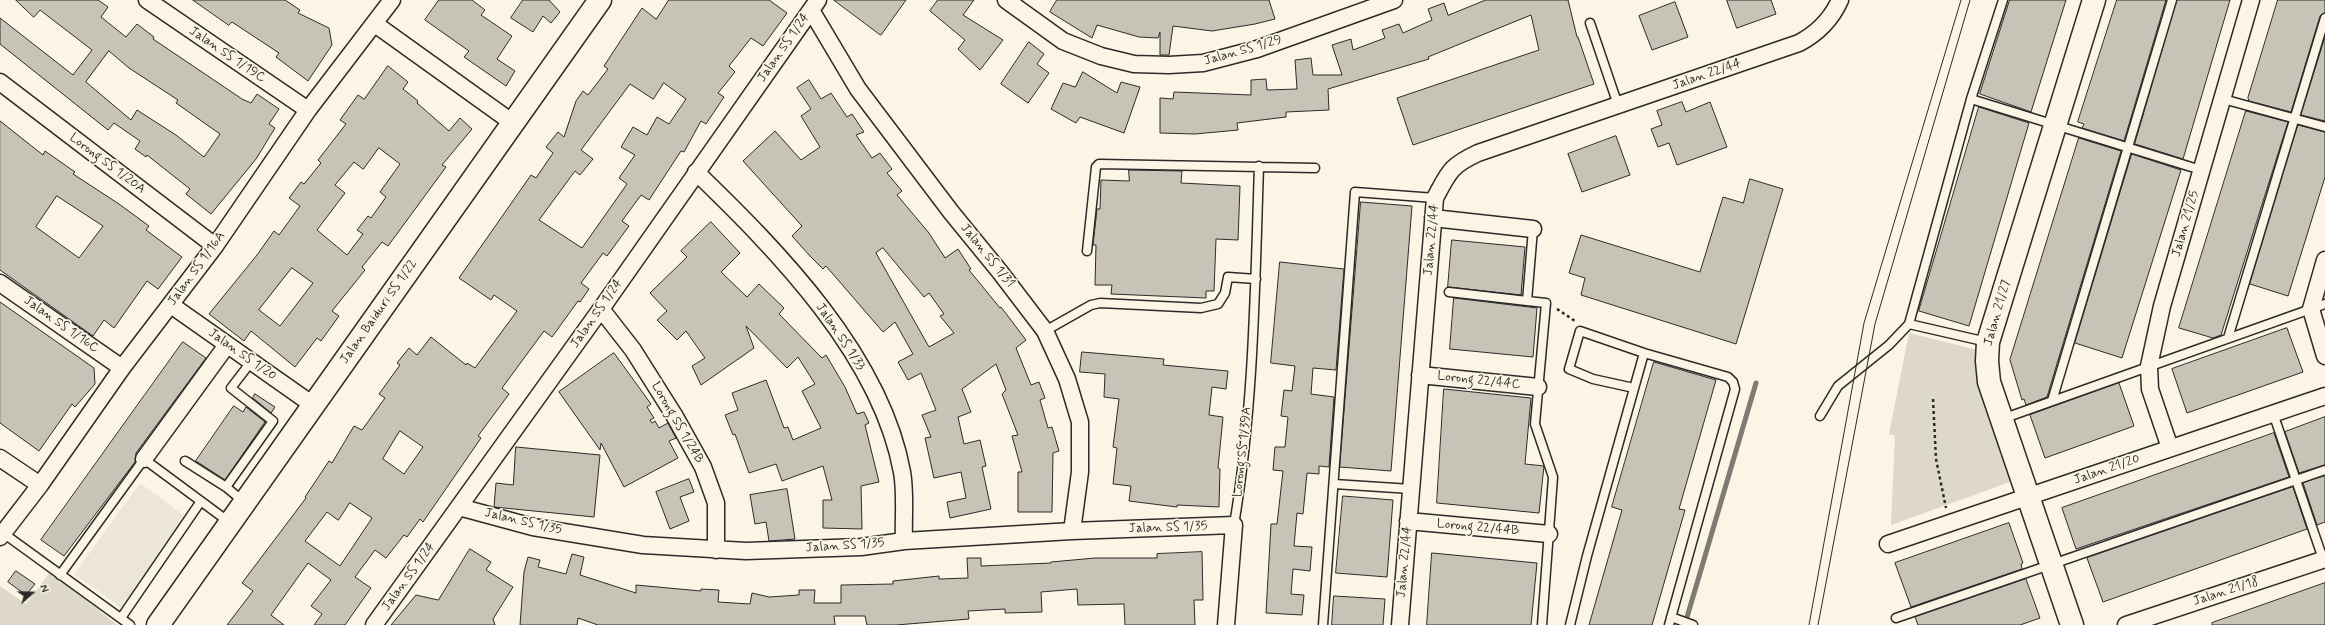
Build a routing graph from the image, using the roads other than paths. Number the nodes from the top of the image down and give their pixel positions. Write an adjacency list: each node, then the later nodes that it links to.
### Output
1 (147, 0): 19 (street, Jalan SS 1/19C)
2 (392, 0): 14 (street, Jalan SS 1/16A)
3 (600, 0): 21 (street, Jalan Baiduri SS 1/22)
4 (1006, 0): 5 (street, Jalan SS 1/29)
5 (1394, 0)
6 (1840, 0): 18 (street, Jalan 22/44)
7 (2003, 0): 16 (lane)
8 (2094, 0): 22 (street, Jalan 21/27)
9 (2172, 0): 24 (lane)
10 (2250, 0): 17 (street, Jalan 21/25)
11 (814, 5): 28 (street, Jalan SS 1/24); 43 (street, Jalan SS 1/31)
12 (2325, 18): 20 (lane)
13 (1590, 23): 18 (lane)
14 (375, 24): 19 (street, Jalan SS 1/16A); 21 (street)
15 (0, 82): 32 (street, Lorong SS 1/20A)
16 (1971, 99): 22 (lane); 42 (lane)
17 (2223, 99): 20 (lane); 27 (street, Jalan 21/25)
18 (1618, 105): 29 (street, Jalan 22/44)
19 (308, 110): 32 (street, Jalan SS 1/16A)
20 (2295, 119): 23 (lane); 44 (lane)
21 (513, 123): 57 (street, Jalan Baiduri SS 1/22)
22 (2055, 125): 24 (lane); 45 (street, Jalan 21/27)
23 (2325, 127)
24 (2129, 147): 27 (lane); 56 (lane)
25 (1259, 166): 26 (lane); 33 (lane); 35 (lane, Lorong SS 1/39A)
26 (1315, 168)
27 (2202, 170): 50 (street, Jalan 21/25)
28 (696, 172): 41 (street, Jalan SS 1/24); 81 (street, Jalan SS 1/33)
29 (1435, 198): 30 (street, Jalan 22/44); 67 (lane)
30 (1434, 218): 31 (street); 52 (street, Jalan 22/44)
31 (1533, 229): 38 (lane)
32 (215, 246): 39 (street, Jalan SS 1/16A)
33 (1086, 251)
34 (2325, 260): 40 (street)
35 (1256, 279): 43 (lane); 77 (lane, Lorong SS 1/39A)
36 (0, 283): 51 (street, Jalan SS 1/16C)
37 (1449, 292): 38 (lane)
38 (1527, 301): 53 (lane)
39 (171, 305): 46 (street, Jalan SS 1/20); 51 (street, Jalan SS 1/16A)
40 (2318, 306): 44 (lane); 48 (street)
41 (602, 309): 74 (street, Jalan SS 1/24); 83 (street, Lorong SS 1/24B)
42 (1909, 324): 45 (lane); 59 (lane)
43 (1045, 331): 78 (street, Jalan SS 1/31)
44 (2228, 338): 50 (lane)
45 (1988, 342): 60 (street, Jalan 21/27)
46 (227, 345): 49 (street, Jalan SS 1/20); 63 (street)
47 (1644, 353): 54 (lane); 54 (lane); 89 (lane)
48 (2325, 356)
49 (251, 362): 57 (street, Jalan SS 1/20); 69 (lane)
50 (2149, 366): 56 (lane); 61 (street, Jalan 21/25)
51 (122, 368): 68 (street, Jalan SS 1/16A)
52 (1420, 375): 53 (street, Lorong 22/44C); 70 (street, Jalan 22/44)
53 (1538, 387): 79 (lane)
54 (1634, 388): 97 (lane)
55 (2325, 396): 58 (street, Jalan 21/20)
56 (2052, 401): 60 (lane)
57 (313, 405): 73 (street, Jalan Baiduri SS 1/22)
58 (2273, 413): 61 (street, Jalan 21/20); 66 (lane)
59 (1820, 416)
60 (2002, 419): 71 (street, Jalan 21/27)
61 (2170, 448): 71 (street, Jalan 21/20)
62 (0, 458): 68 (street)
63 (144, 459): 72 (lane); 86 (lane)
64 (185, 461): 69 (lane)
65 (2325, 470): 66 (lane)
66 (2297, 479): 84 (lane); 85 (lane)
67 (1334, 484): 70 (lane); 94 (lane)
68 (40, 485): 80 (street, Jalan SS 1/16A)
69 (226, 487): 73 (lane)
70 (1411, 489): 75 (street, Jalan 22/44)
71 (2028, 497): 82 (street, Jalan 21/20); 85 (street, Jalan 21/27)
72 (201, 501): 76 (lane); 87 (lane)
73 (245, 502): 76 (street, Jalan Baiduri SS 1/22)
74 (459, 507): 83 (street, Jalan SS 1/35); 92 (street, Jalan SS 1/24)
75 (1408, 521): 79 (street, Lorong 22/44B); 95 (street, Jalan 22/44)
76 (230, 523): 91 (street, Jalan Baiduri SS 1/22)
77 (1234, 525): 78 (street, Jalan SS 1/35); 93 (street, Lorong SS 1/39A)
78 (1072, 531): 81 (street, Jalan SS 1/35)
79 (1549, 534): 96 (lane)
80 (1, 535): 86 (lane)
81 (904, 541): 83 (street, Jalan SS 1/35)
82 (1888, 544)
83 (716, 550)
84 (2324, 562): 100 (street, Jalan 21/18)
85 (2052, 565): 88 (lane); 99 (street, Jalan 21/27)
86 (60, 575): 87 (lane)
87 (120, 618): 90 (lane)
88 (1896, 618)
89 (1670, 621): 98 (lane)
90 (130, 625)
91 (158, 625)
92 (374, 625)
93 (1226, 625)
94 (1323, 625)
95 (1400, 625)
96 (1542, 625)
97 (1570, 625)
98 (1693, 625)
99 (2072, 625)
100 (2126, 625)

